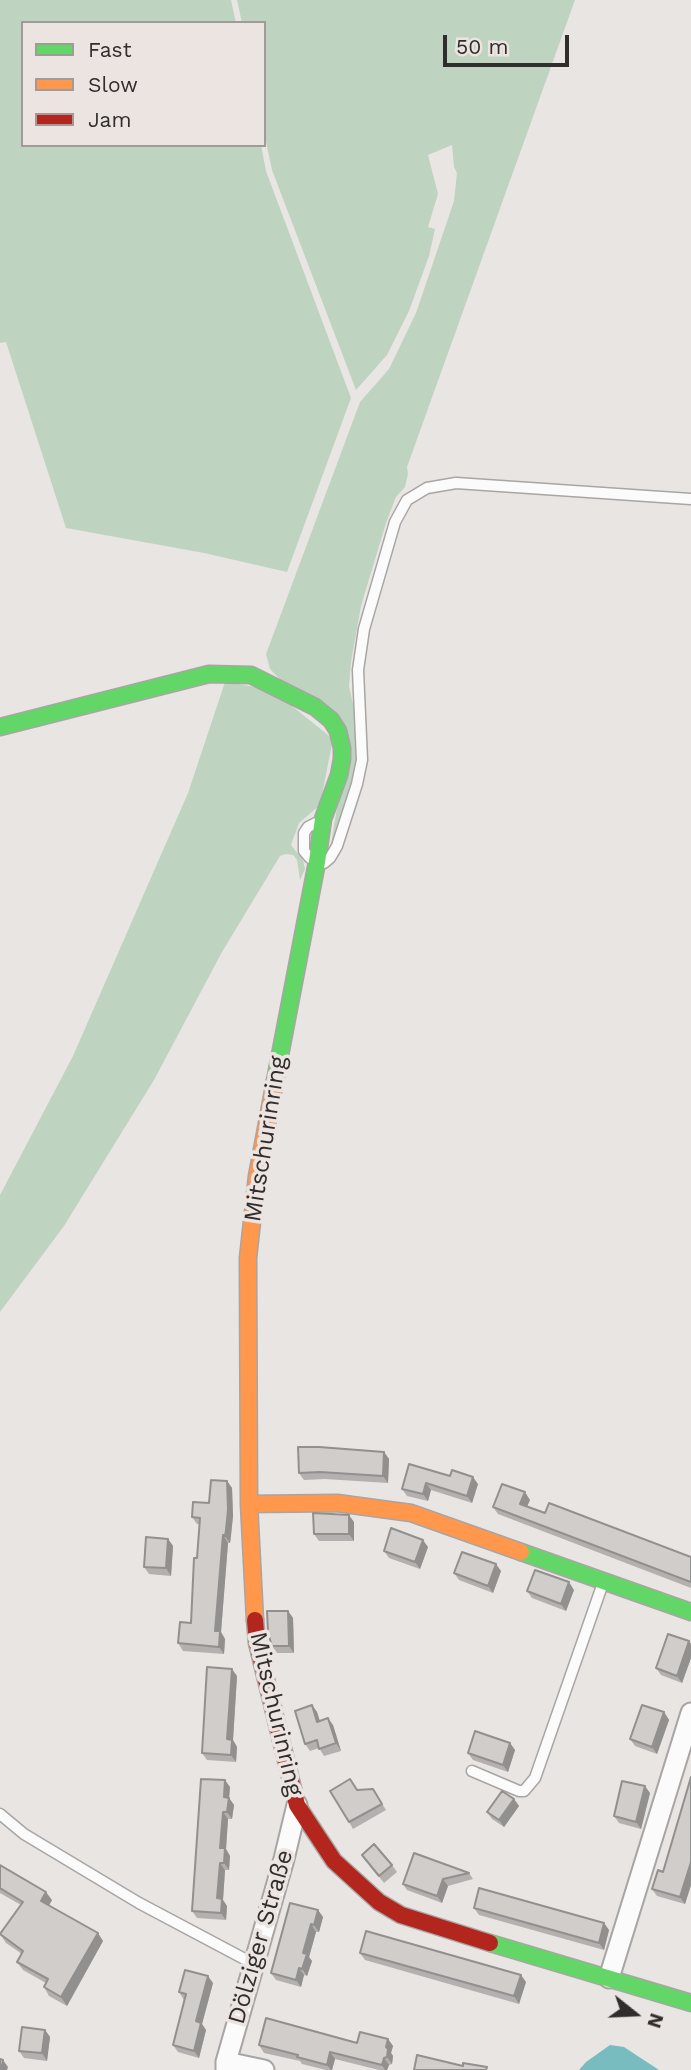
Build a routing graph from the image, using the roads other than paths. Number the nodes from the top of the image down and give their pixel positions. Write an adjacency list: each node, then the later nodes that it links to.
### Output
1 (691, 499): 3 (lane)
2 (0, 727): 3 (street, Mitschurinring)
3 (317, 862): 4 (street, Mitschurinring)
4 (249, 1504): 5 (street); 9 (street, Mitschurinring)
5 (603, 1583): 6 (street); 8 (lane)
6 (691, 1612)
7 (691, 1713): 12 (street)
8 (471, 1771)
9 (297, 1805): 11 (street, Dölziger Straße); 12 (street, Mitschurinring)
10 (0, 1814): 11 (lane)
11 (254, 1964): 14 (street, Dölziger Straße)
12 (609, 1978): 13 (street, Mitschurinring)
13 (691, 2003)
14 (226, 2066): 15 (street)
15 (264, 2070)

